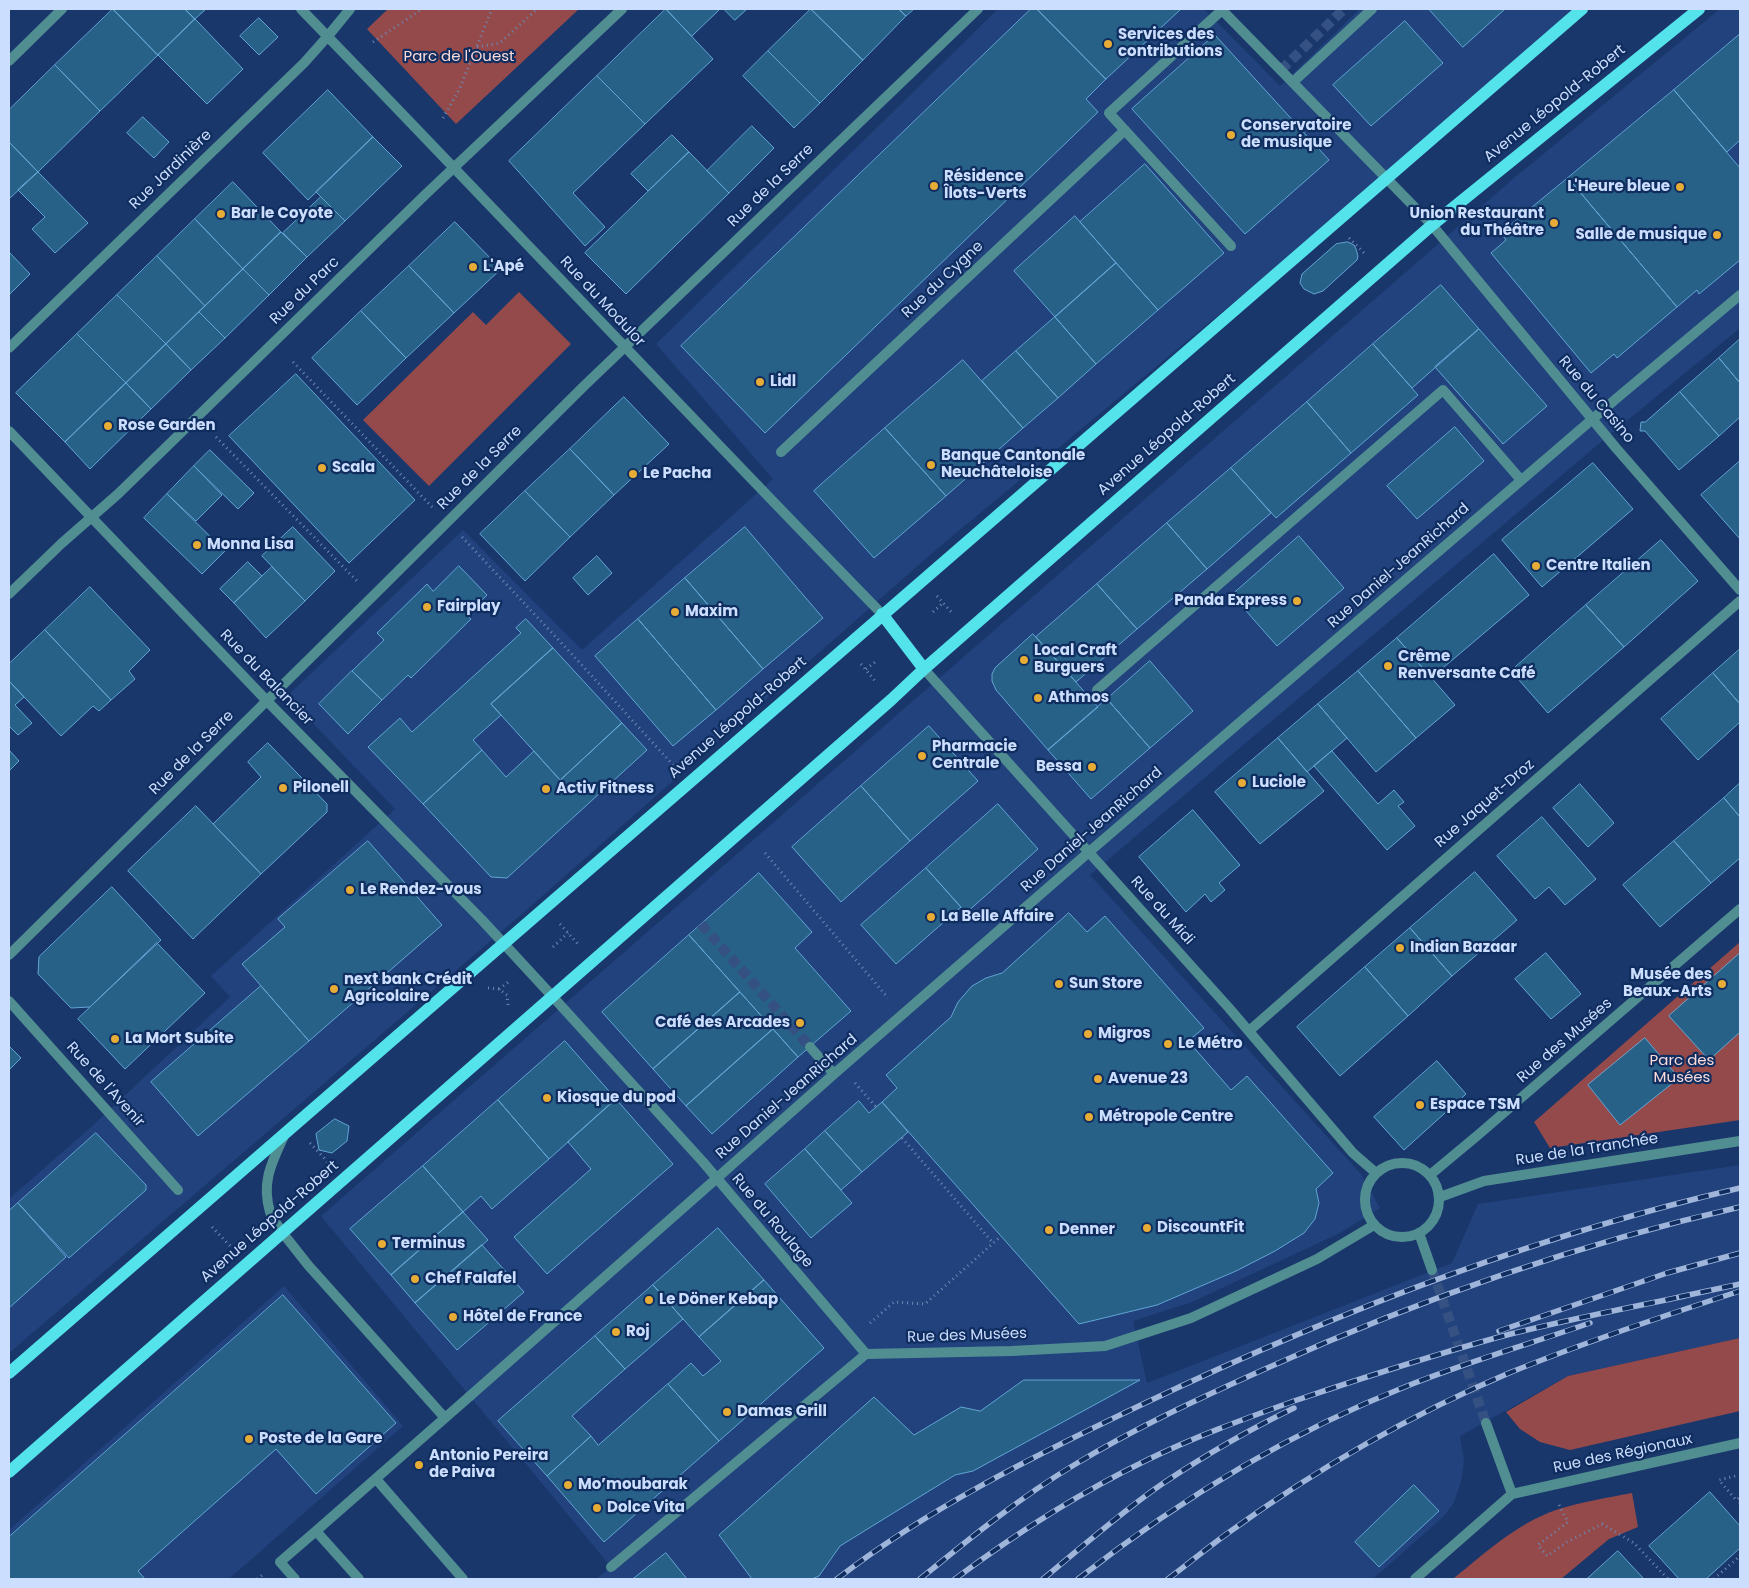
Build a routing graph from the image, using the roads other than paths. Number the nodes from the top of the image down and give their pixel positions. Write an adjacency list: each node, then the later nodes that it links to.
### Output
1 (62, 9): 11 (street)
2 (301, 9): 10 (street, Rue du Modulor)
3 (350, 9): 10 (street, Rue Jardinière)
4 (622, 9): 14 (street, Rue du Parc)
5 (978, 9): 20 (street, Rue de la Serre)
6 (1372, 9): 12 (street)
7 (1582, 9): 15 (main road, Avenue Léopold-Robert)
8 (1699, 9): 16 (main road, Avenue Léopold-Robert)
9 (1221, 10): 12 (street); 13 (street)
10 (328, 36): 14 (street, Rue du Modulor); 19 (street, Rue Jardinière)
11 (9, 61)
12 (1293, 82): 15 (street)
13 (1125, 130): 17 (street); 23 (street, Rue du Cygne)
14 (454, 168): 20 (street, Rue du Modulor); 25 (street, Rue du Parc)
15 (1385, 176): 16 (street); 29 (main road, Avenue Léopold-Robert)
16 (1432, 226): 21 (street, Rue du Casino); 30 (main road, Avenue Léopold-Robert)
17 (1231, 246)
18 (1740, 295): 21 (street, Rue Daniel-JeanRichard)
19 (9, 348)
20 (624, 348): 29 (street, Rue du Modulor); 32 (street, Rue de la Serre)
21 (1592, 419): 24 (street, Rue Daniel-JeanRichard); 26 (street, Rue du Casino)
22 (9, 432): 25 (street, Rue du Balancier)
23 (781, 452)
24 (1521, 480): 31 (street); 33 (street, Rue Daniel-JeanRichard)
25 (91, 517): 27 (street, Rue du Parc); 32 (street, Rue du Balancier)
26 (1740, 590)
27 (9, 594)
28 (1740, 601): 39 (street, Rue Jaquet-Droz)
29 (882, 614): 30 (main road); 35 (main road, Avenue Léopold-Robert)
30 (924, 669): 33 (street, Rue du Midi); 37 (main road, Avenue Léopold-Robert)
31 (1097, 690)
32 (267, 701): 35 (street, Rue du Balancier); 36 (street, Rue de la Serre)
33 (1089, 852): 39 (street, Rue du Midi); 41 (street, Rue Daniel-JeanRichard)
34 (1740, 909): 45 (street, Rue des Musées)
35 (503, 944): 37 (street); 42 (main road, Avenue Léopold-Robert)
36 (9, 956)
37 (553, 997): 46 (street, Rue du Roulage); 50 (main road, Avenue Léopold-Robert)
38 (9, 1001): 47 (street, Rue de l'Avenir)
39 (1249, 1031): 44 (street, Rue du Midi)
40 (810, 1047): 41 (street)
41 (838, 1071): 46 (street, Rue Daniel-JeanRichard)
42 (286, 1133): 50 (street); 54 (main road, Avenue Léopold-Robert)
43 (1740, 1142): 48 (street, Rue de la Tranchée)
44 (1376, 1173): 45 (street); 49 (street)
45 (1430, 1174): 48 (street)
46 (717, 1178): 53 (street, Rue du Roulage); 55 (street, Rue Daniel-JeanRichard)
47 (178, 1190)
48 (1440, 1196): 51 (street)
49 (1374, 1225): 51 (street); 53 (street, Rue des Musées)
50 (282, 1232): 55 (street); 58 (main road, Avenue Léopold-Robert)
51 (1419, 1233): 52 (street)
52 (1432, 1270)
53 (866, 1354): 62 (street)
54 (9, 1373)
55 (445, 1418): 59 (street, Rue Daniel-JeanRichard)
56 (1486, 1423): 60 (street)
57 (1740, 1443): 60 (street, Rue des Régionaux)
58 (9, 1472)
59 (376, 1479): 61 (street, Rue Daniel-JeanRichard); 65 (street)
60 (1512, 1494): 66 (street)
61 (316, 1530): 63 (street, Rue Daniel-JeanRichard); 64 (street)
62 (611, 1567)
63 (295, 1579)
64 (359, 1579)
65 (463, 1579)
66 (1415, 1579)

